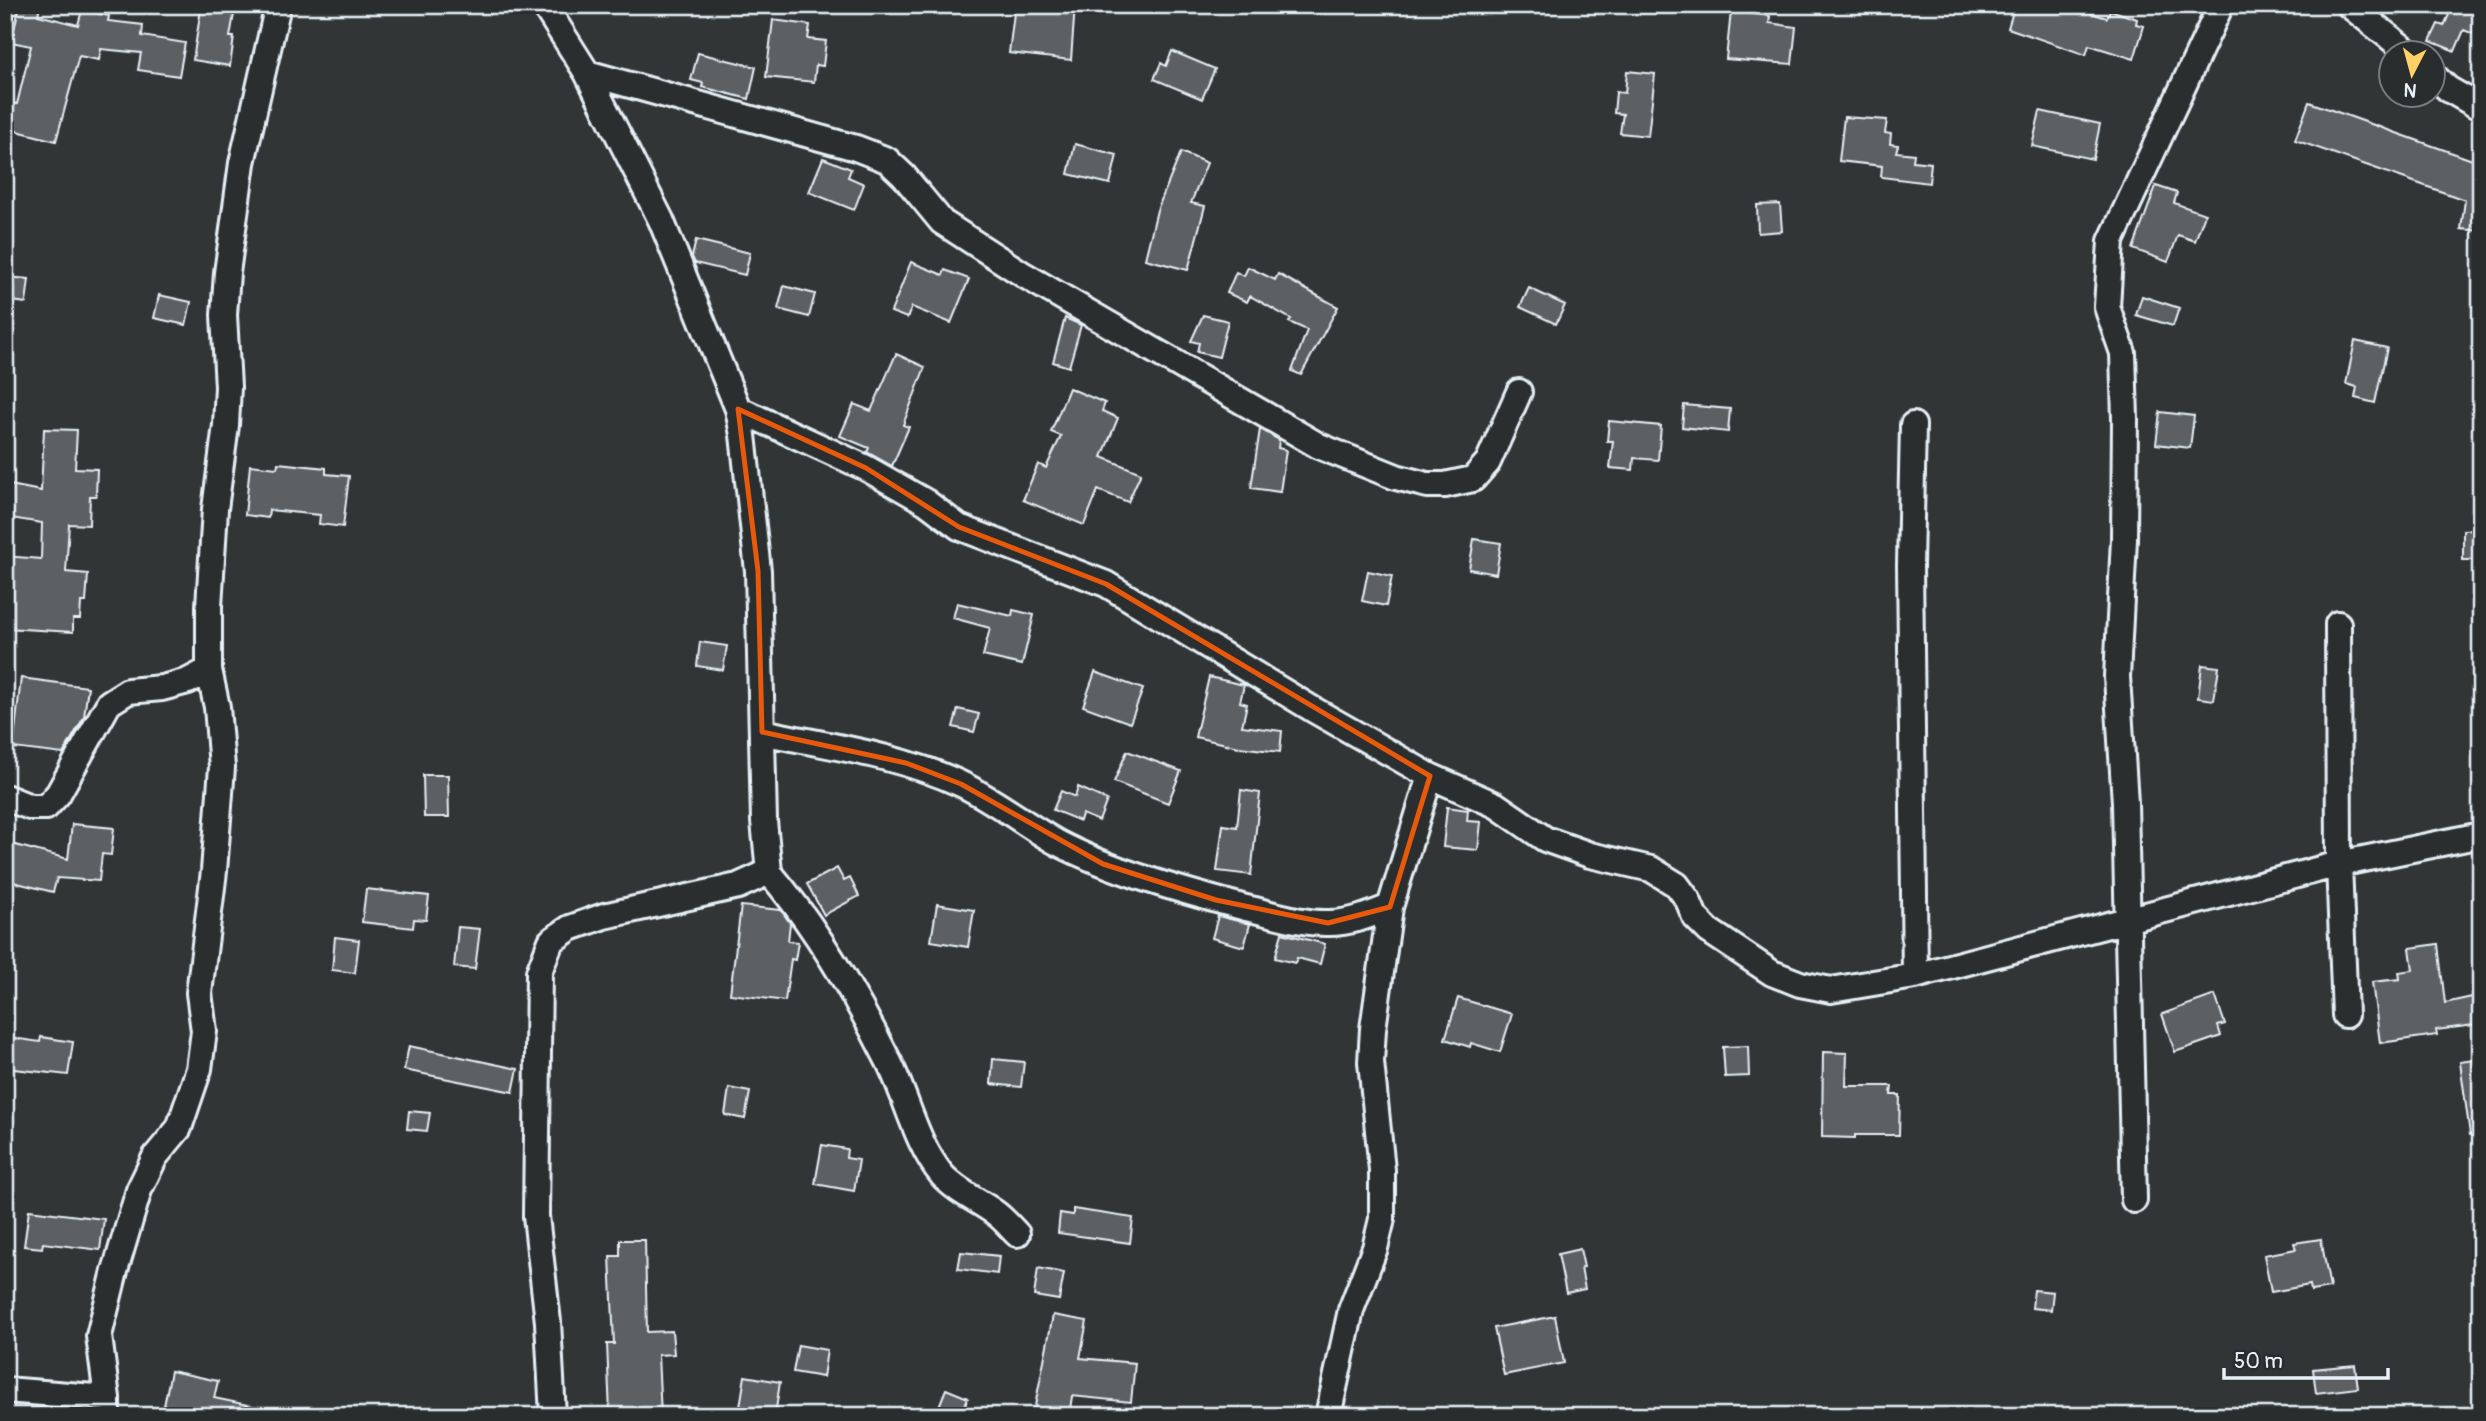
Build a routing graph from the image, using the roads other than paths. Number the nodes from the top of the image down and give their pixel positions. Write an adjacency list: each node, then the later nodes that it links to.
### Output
1 (278, 5): 13 (street)
2 (544, 5): 6 (street)
3 (2221, 5): 21 (street)
4 (2349, 5): 5 (street)
5 (2390, 38)
6 (587, 73): 9 (street); 10 (street)
7 (2448, 89): 8 (street)
8 (2481, 108)
9 (1519, 392)
10 (738, 409): 14 (street); 15 (street)
11 (1913, 425): 22 (street)
12 (2338, 624): 18 (street)
13 (209, 670): 16 (street); 27 (street)
14 (762, 732): 19 (street); 20 (street)
15 (1430, 776): 20 (street); 22 (street)
16 (5, 797)
17 (2481, 835): 18 (street)
18 (2339, 864): 21 (street); 23 (street)
19 (769, 872): 25 (street); 28 (street)
20 (1390, 907): 29 (street)
21 (2127, 921): 22 (street); 24 (street)
22 (1914, 976)
23 (2346, 1015)
24 (2134, 1199)
25 (1017, 1234)
26 (5, 1390): 27 (street)
27 (107, 1407)
28 (554, 1416)
29 (1328, 1416)

